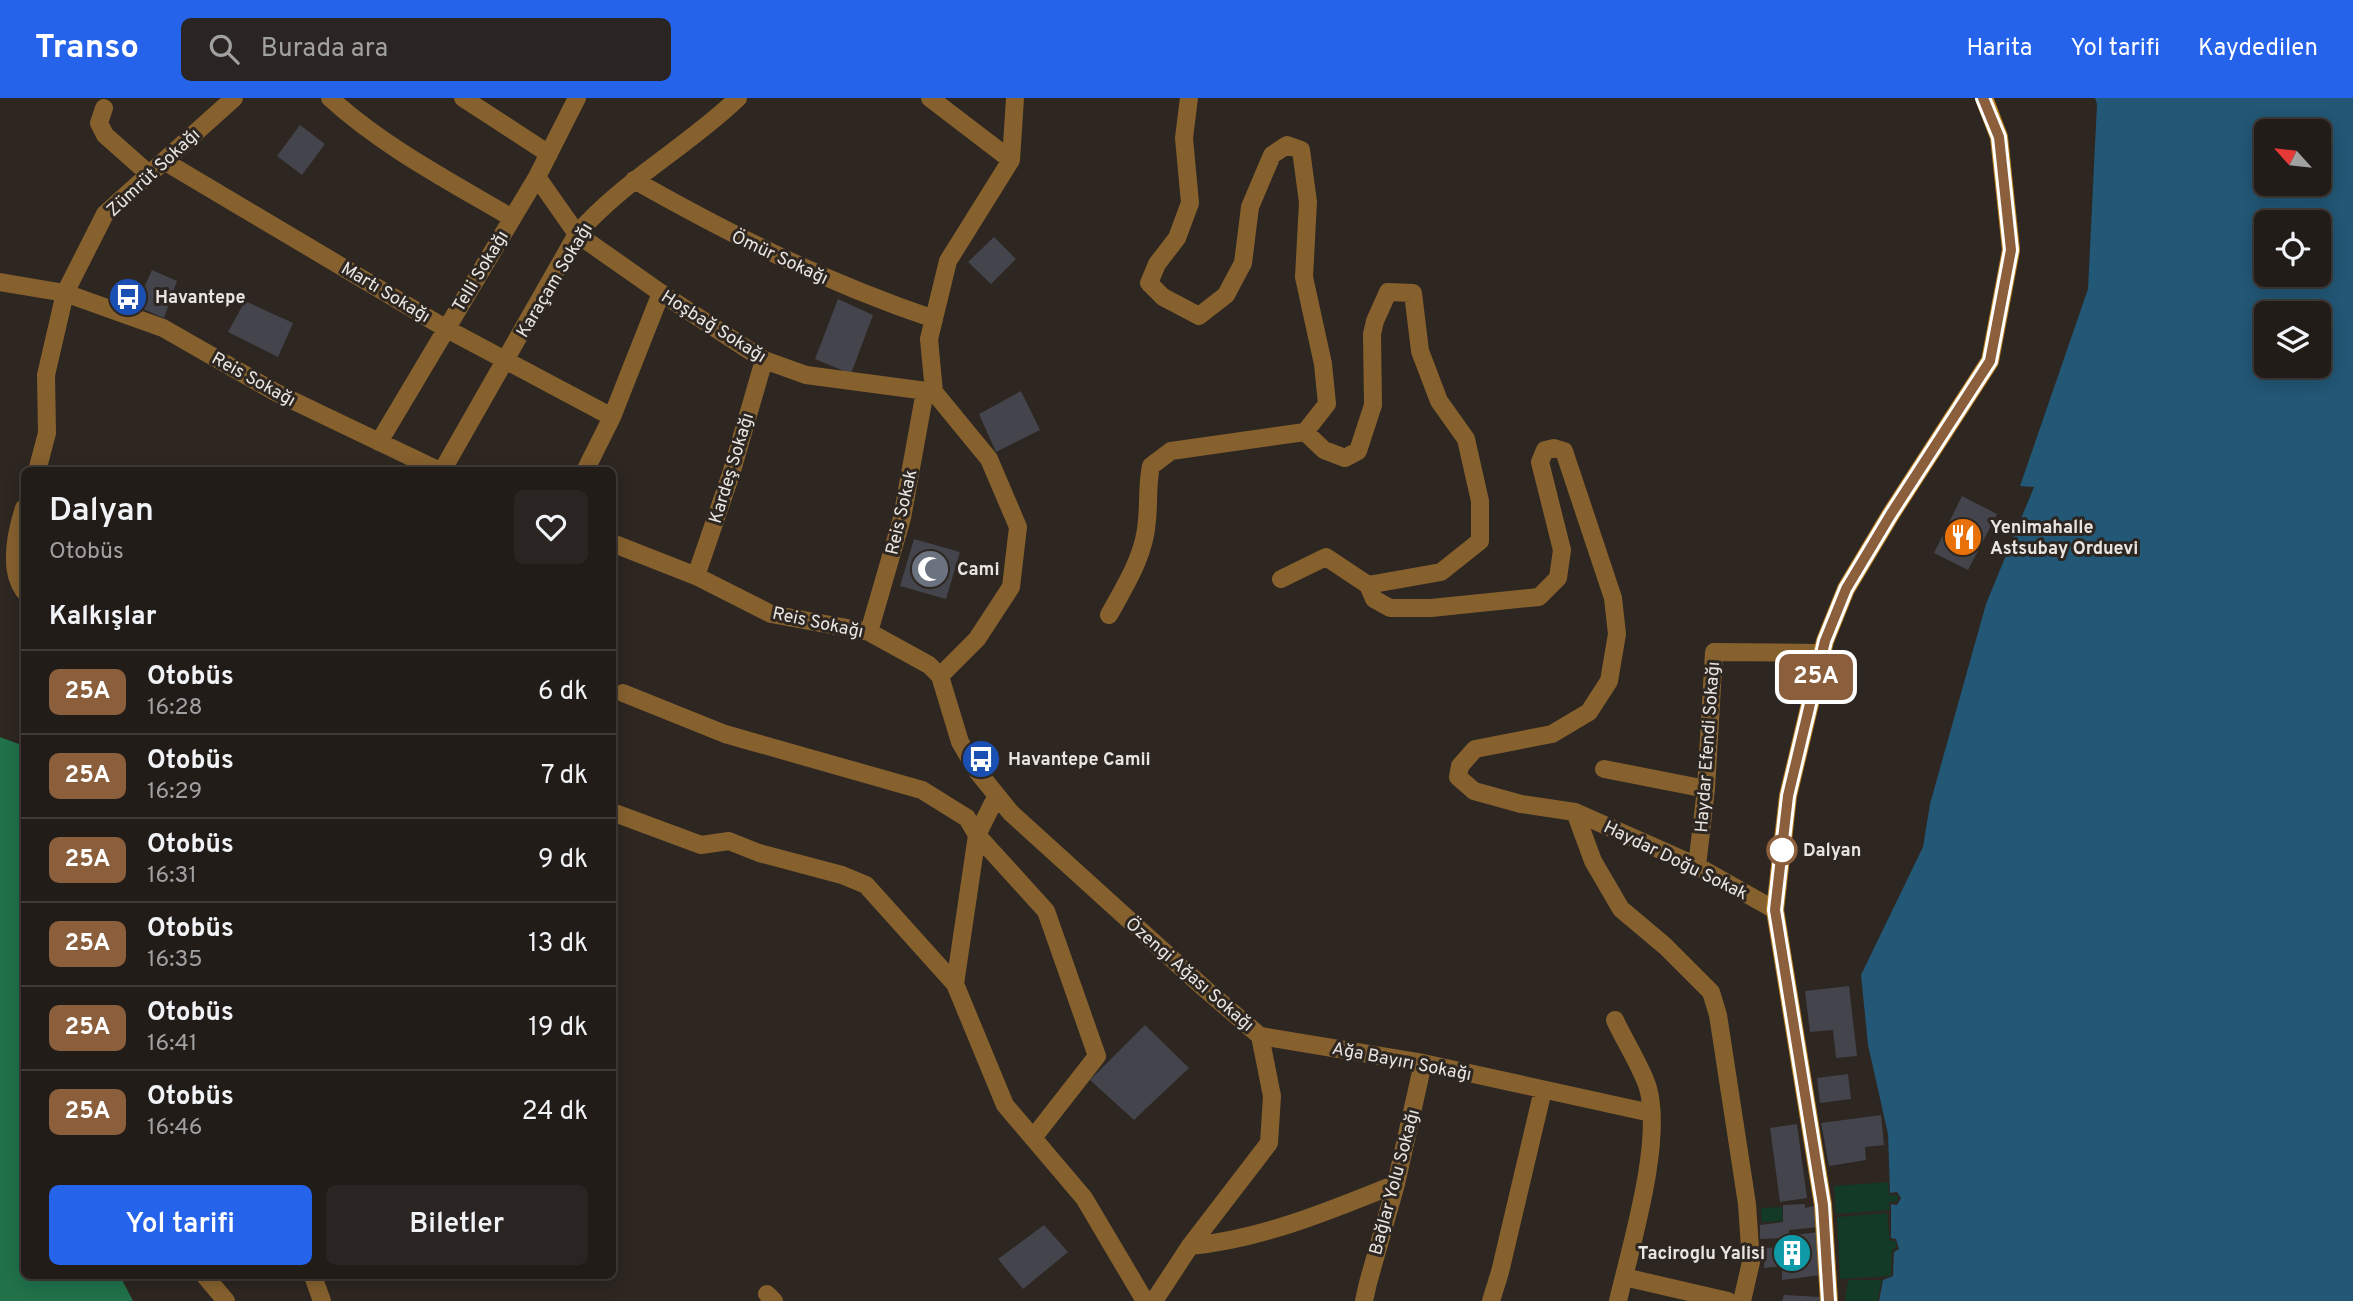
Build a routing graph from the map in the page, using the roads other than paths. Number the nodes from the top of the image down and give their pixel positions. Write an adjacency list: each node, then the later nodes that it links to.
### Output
1 (234, 98): 13 (street, Zümrüt Sokağı)
2 (330, 98): 17 (street)
3 (463, 98): 11 (street)
4 (578, 98): 11 (street, Telli Sokağı)
5 (738, 98): 16 (street, Karaçam Sokağı)
6 (930, 98): 12 (street)
7 (1015, 98): 12 (street)
8 (1189, 98): 28 (street)
9 (1983, 98): 42 (main road)
10 (104, 108): 14 (street)
11 (549, 154): 15 (street, Telli Sokağı)
12 (1011, 160): 22 (street, Reis Sokak)
13 (164, 161): 14 (street, Zümrüt Sokağı); 23 (street, Martı Sokağı)
14 (149, 174): 20 (street, Zümrüt Sokağı)
15 (537, 177): 17 (street, Telli Sokağı); 18 (street, Hoşbağ Sokağı)
16 (634, 180): 18 (street, Karaçam Sokağı); 22 (street, Ömür Sokağı)
17 (512, 218): 23 (street, Telli Sokağı)
18 (577, 234): 21 (street, Hoşbağ Sokağı); 25 (street, Karaçam Sokağı)
19 (0, 282): 20 (street, Reis Sokağı)
20 (65, 293): 29 (street, Reis Sokağı); 30 (street, Zümrüt Sokağı)
21 (661, 293): 24 (street, Hoşbağ Sokağı); 27 (street)
22 (933, 319): 26 (street, Reis Sokak)
23 (445, 328): 25 (street, Martı Sokağı); 29 (street, Telli Sokağı)
24 (764, 359): 26 (street, Hoşbağ Sokağı); 36 (street, Kardeş Sokağı)
25 (505, 361): 27 (street, Martı Sokağı); 32 (street, Karaçam Sokağı)
26 (929, 391): 41 (street, Reis Sokak); 43 (street)
27 (612, 417): 33 (street)
28 (1305, 432): 39 (street); 40 (street)
29 (379, 442): 31 (street, Reis Sokağı)
30 (38, 467)
31 (432, 467)
32 (443, 467)
33 (587, 467)
34 (21, 522): 38 (street)
35 (616, 545): 36 (street, Reis Sokağı)
36 (696, 576): 41 (street, Reis Sokağı)
37 (1280, 579): 39 (street)
38 (21, 584)
39 (1368, 585): 48 (street, Haydar Doğu Sokak)
40 (1109, 615)
41 (869, 632): 43 (street, Reis Sokağı)
42 (1822, 653): 46 (street, Haydar Efendi Sokağı); 52 (main road)
43 (940, 676): 47 (street, Özengi Ağası Sokağı)
44 (623, 693): 50 (street)
45 (1604, 769): 46 (street)
46 (1706, 789): 51 (street, Haydar Efendi Sokağı)
47 (996, 796): 50 (street); 55 (street, Özengi Ağası Sokağı)
48 (1575, 812): 51 (street, Haydar Doğu Sokak); 73 (street)
49 (616, 813): 53 (street)
50 (977, 835): 53 (street); 59 (street)
51 (1697, 866): 52 (street, Haydar Doğu Sokak)
52 (1775, 910): 74 (main road)
53 (955, 984): 59 (street)
54 (1615, 1020): 58 (street)
55 (1260, 1036): 56 (street, Ağa Bayırı Sokağı); 61 (street, Özengi Ağası Sokağı)
56 (1423, 1063): 57 (street, Ağa Bayırı Sokağı); 60 (street, Bağlar Yolu Sokağı)
57 (1543, 1090): 58 (street, Ağa Bayırı Sokağı); 70 (street)
58 (1651, 1113): 62 (street)
59 (1033, 1138): 67 (street)
60 (1396, 1184): 61 (street); 69 (street, Bağlar Yolu Sokağı)
61 (1190, 1246): 68 (street, Özengi Ağası Sokağı)
62 (1624, 1277): 71 (street); 72 (street)
63 (208, 1279): 65 (street)
64 (314, 1279): 66 (street)
65 (226, 1301)
66 (322, 1301)
67 (1145, 1301)
68 (1154, 1301)
69 (1364, 1301)
70 (1491, 1301)
71 (1618, 1301)
72 (1728, 1301)
73 (1742, 1301)
74 (1829, 1301)

